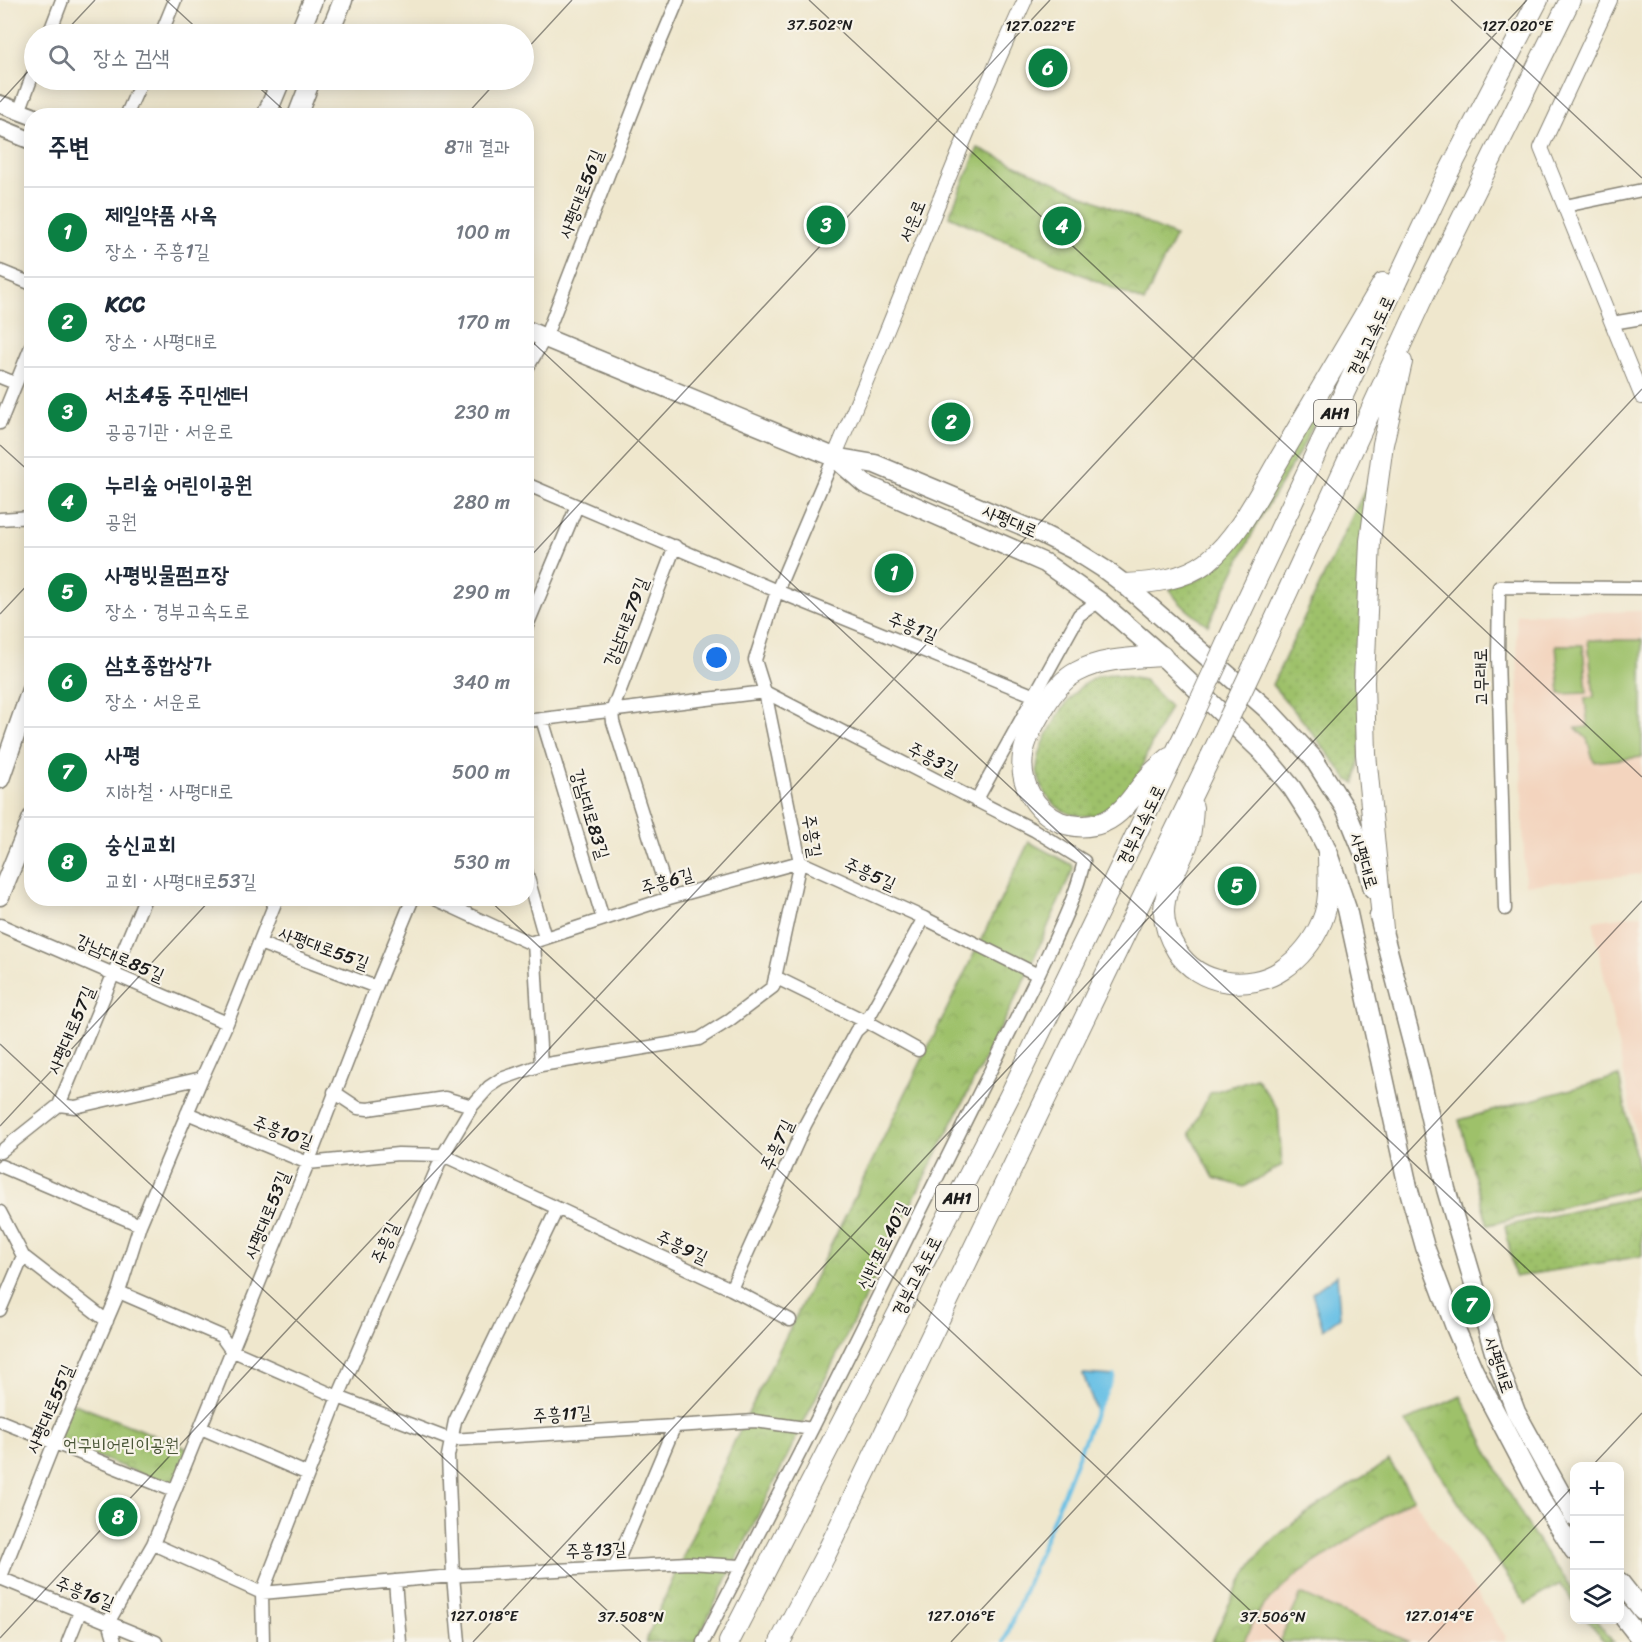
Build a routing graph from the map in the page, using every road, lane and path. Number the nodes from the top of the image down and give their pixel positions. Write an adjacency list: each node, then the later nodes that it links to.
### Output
1 (62, 0): 10 (street)
2 (313, 0): 12 (main road)
3 (343, 0): 13 (main road)
4 (678, 0): 35 (street, 사평대로56길)
5 (1025, 0): 42 (street, 서운로)
6 (1538, 0): 26 (highway, 경부고속도로 / AH1)
7 (1569, 0): 31 (highway, 경부고속도로 / AH1)
8 (1610, 0): 28 (street)
9 (173, 2): 11 (street)
10 (53, 24)
11 (165, 24)
12 (303, 24)
13 (333, 24)
14 (30, 90): 19 (street)
15 (138, 90): 20 (street)
16 (277, 90): 21 (main road)
17 (307, 90): 22 (main road)
18 (0, 104): 23 (main road)
19 (26, 108)
20 (130, 108)
21 (269, 108)
22 (300, 108)
23 (24, 114)
24 (0, 128): 25 (main road)
25 (24, 138)
26 (1443, 183): 48 (highway); 60 (highway, 경부고속도로 / AH1, bridge)
27 (1642, 190): 28 (street)
28 (1565, 206): 33 (street)
29 (0, 272): 30 (street)
30 (24, 281)
31 (1422, 299): 62 (highway, 경부고속도로 / AH1, bridge); 79 (highway)
32 (1642, 318): 33 (street)
33 (1612, 323): 40 (street)
34 (534, 333): 35 (main road, 사평대로)
35 (545, 338): 36 (street); 42 (main road, 사평대로)
36 (534, 357)
37 (24, 363): 39 (street)
38 (0, 377): 39 (street)
39 (15, 384): 41 (street)
40 (1642, 397)
41 (0, 423)
42 (834, 457): 48 (main road, 사평대로); 50 (street, 주흥길); 51 (main road, 사평대로)
43 (534, 487): 44 (street)
44 (577, 506): 47 (street); 52 (street)
45 (24, 518): 46 (street)
46 (0, 519)
47 (675, 546): 50 (street); 57 (street, 강남대로79길)
48 (1124, 584): 79 (main road, 사평대로)
49 (1642, 588): 75 (street, 고무래로)
50 (777, 591): 54 (street, 주흥길); 55 (street, 주흥1길)
51 (1099, 601): 53 (main road, 사평대로); 55 (street)
52 (534, 609)
53 (1162, 656): 60 (highway); 65 (main road, 사평대로)
54 (765, 692): 57 (street); 63 (street, 주흥3길); 67 (street, 주흥길)
55 (1035, 696): 63 (street)
56 (24, 710): 61 (main road)
57 (612, 711): 58 (street); 69 (street)
58 (542, 719): 59 (street); 77 (street, 강남대로83길)
59 (534, 720)
60 (1177, 750): 141 (highway, 경부고속도로 / AH1)
61 (0, 779)
62 (1195, 792): 65 (highway); 121 (highway, 경부고속도로 / AH1)
63 (976, 801): 66 (street, 주흥3길)
64 (24, 838): 68 (main road)
65 (1328, 853): 119 (main road, 사평대로)
66 (1084, 861): 83 (street, 신반포로40길)
67 (800, 862): 69 (street, 주흥6길); 76 (street, 주흥5길); 84 (street, 주흥길)
68 (0, 896)
69 (669, 898): 77 (street, 주흥6길)
70 (142, 906): 82 (street, 사평대로57길)
71 (274, 906): 81 (street, 사평대로55길)
72 (410, 906): 85 (street, 사평대로53길)
73 (450, 906): 80 (street)
74 (533, 906): 80 (street)
75 (1505, 909)
76 (924, 918): 83 (street, 주흥5길); 86 (street)
77 (603, 919): 80 (street, 주흥6길)
78 (0, 925): 82 (street, 강남대로85길)
79 (1383, 928): 118 (main road, 사평대로)
80 (539, 940): 89 (street)
81 (259, 943): 85 (street, 사평대로55길); 87 (street, 사평대로55길)
82 (113, 975): 87 (street, 강남대로85길); 92 (street, 사평대로57길)
83 (1038, 975): 113 (street, 신반포로40길)
84 (775, 977): 86 (street); 89 (street, 주흥길)
85 (376, 987): 91 (street, 사평대로53길)
86 (866, 1022): 88 (street); 103 (street, 주흥7길)
87 (227, 1023): 90 (street, 사평대로55길)
88 (918, 1050)
89 (542, 1065): 93 (street, 주흥길)
90 (202, 1078): 92 (street); 94 (street, 사평대로55길)
91 (334, 1092): 93 (street); 97 (street, 사평대로53길)
92 (59, 1105): 95 (street, 사평대로57길)
93 (472, 1106): 96 (street, 주흥길)
94 (187, 1113): 97 (street, 주흥10길); 101 (street, 사평대로55길)
95 (0, 1152)
96 (443, 1155): 97 (street, 주흥10길); 99 (street, 주흥9길); 109 (street, 주흥길)
97 (308, 1163): 108 (street, 사평대로53길)
98 (0, 1164): 101 (street)
99 (557, 1209): 103 (street, 주흥9길); 114 (street)
100 (0, 1212): 102 (street)
101 (140, 1225): 104 (street, 사평대로55길)
102 (23, 1256): 105 (street); 107 (street)
103 (730, 1289): 106 (street, 주흥9길)
104 (119, 1292): 107 (street, 사평대로55길); 108 (street)
105 (0, 1310)
106 (790, 1320)
107 (106, 1321): 115 (street, 사평대로55길)
108 (231, 1350): 109 (street); 112 (street, 사평대로53길)
109 (338, 1396): 114 (street, 주흥11길); 116 (street, 주흥길)
110 (0, 1421): 115 (street)
111 (675, 1425): 113 (street, 주흥11길); 114 (street, 주흥11길); 123 (street)
112 (201, 1428): 116 (street); 117 (street, 사평대로53길)
113 (812, 1429): 122 (street, 신반포로40길)
114 (451, 1440): 124 (street)
115 (54, 1443): 117 (street); 125 (street, 사평대로55길)
116 (308, 1474): 128 (street, 주흥길)
117 (174, 1491): 120 (street, 사평대로53길)
118 (1574, 1516)
119 (1570, 1543)
120 (153, 1544): 128 (street); 132 (street, 사평대로53길)
121 (825, 1556): 142 (highway, 경부고속도로 / AH1); 143 (highway)
122 (741, 1566): 123 (street, 주흥13길); 140 (street, 신반포로40길)
123 (615, 1567): 124 (street, 주흥13길)
124 (453, 1576): 126 (street, 주흥13길); 139 (street)
125 (0, 1578): 130 (street, 주흥16길)
126 (395, 1581): 128 (street, 주흥13길); 138 (street)
127 (1624, 1587): 129 (main road)
128 (262, 1593): 137 (street, 주흥길)
129 (1642, 1610)
130 (80, 1612): 132 (street, 주흥16길); 134 (street)
131 (1624, 1618): 133 (main road)
132 (109, 1621): 135 (street); 136 (street, 주흥16길)
133 (1642, 1641)
134 (68, 1642)
135 (115, 1642)
136 (156, 1642)
137 (263, 1642)
138 (400, 1642)
139 (459, 1642)
140 (703, 1642)
141 (729, 1642)
142 (780, 1642)
143 (790, 1642)

